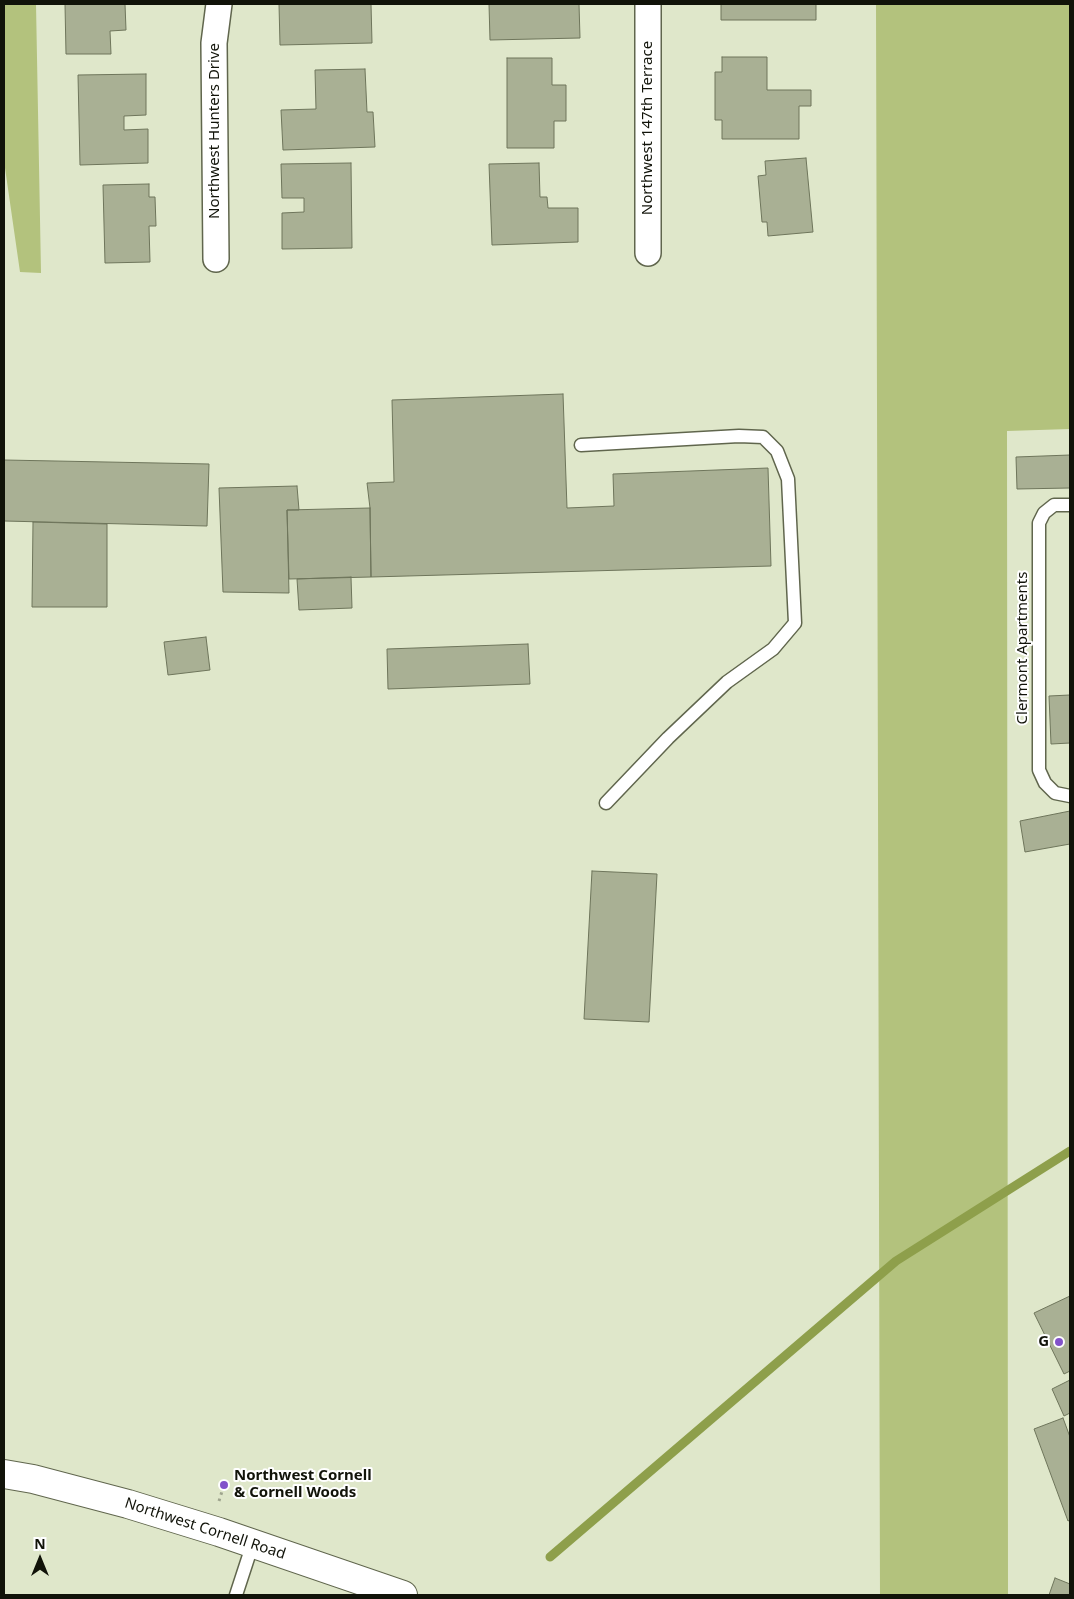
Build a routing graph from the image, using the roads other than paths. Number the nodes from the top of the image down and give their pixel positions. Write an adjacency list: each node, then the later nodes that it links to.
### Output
1 (219, 4): 4 (street, Northwest Hunters Drive)
2 (648, 4): 3 (street, Northwest 147th Terrace)
3 (648, 253)
4 (216, 259)
5 (581, 445): 8 (lane)
6 (1070, 504): 7 (lane, Clermont Apartments)
7 (1070, 796)
8 (606, 803)
9 (4, 1474): 10 (main road, Northwest Cornell Road)
10 (253, 1543): 11 (lane); 12 (main road, Northwest Cornell Road)
11 (236, 1595)
12 (404, 1595)

